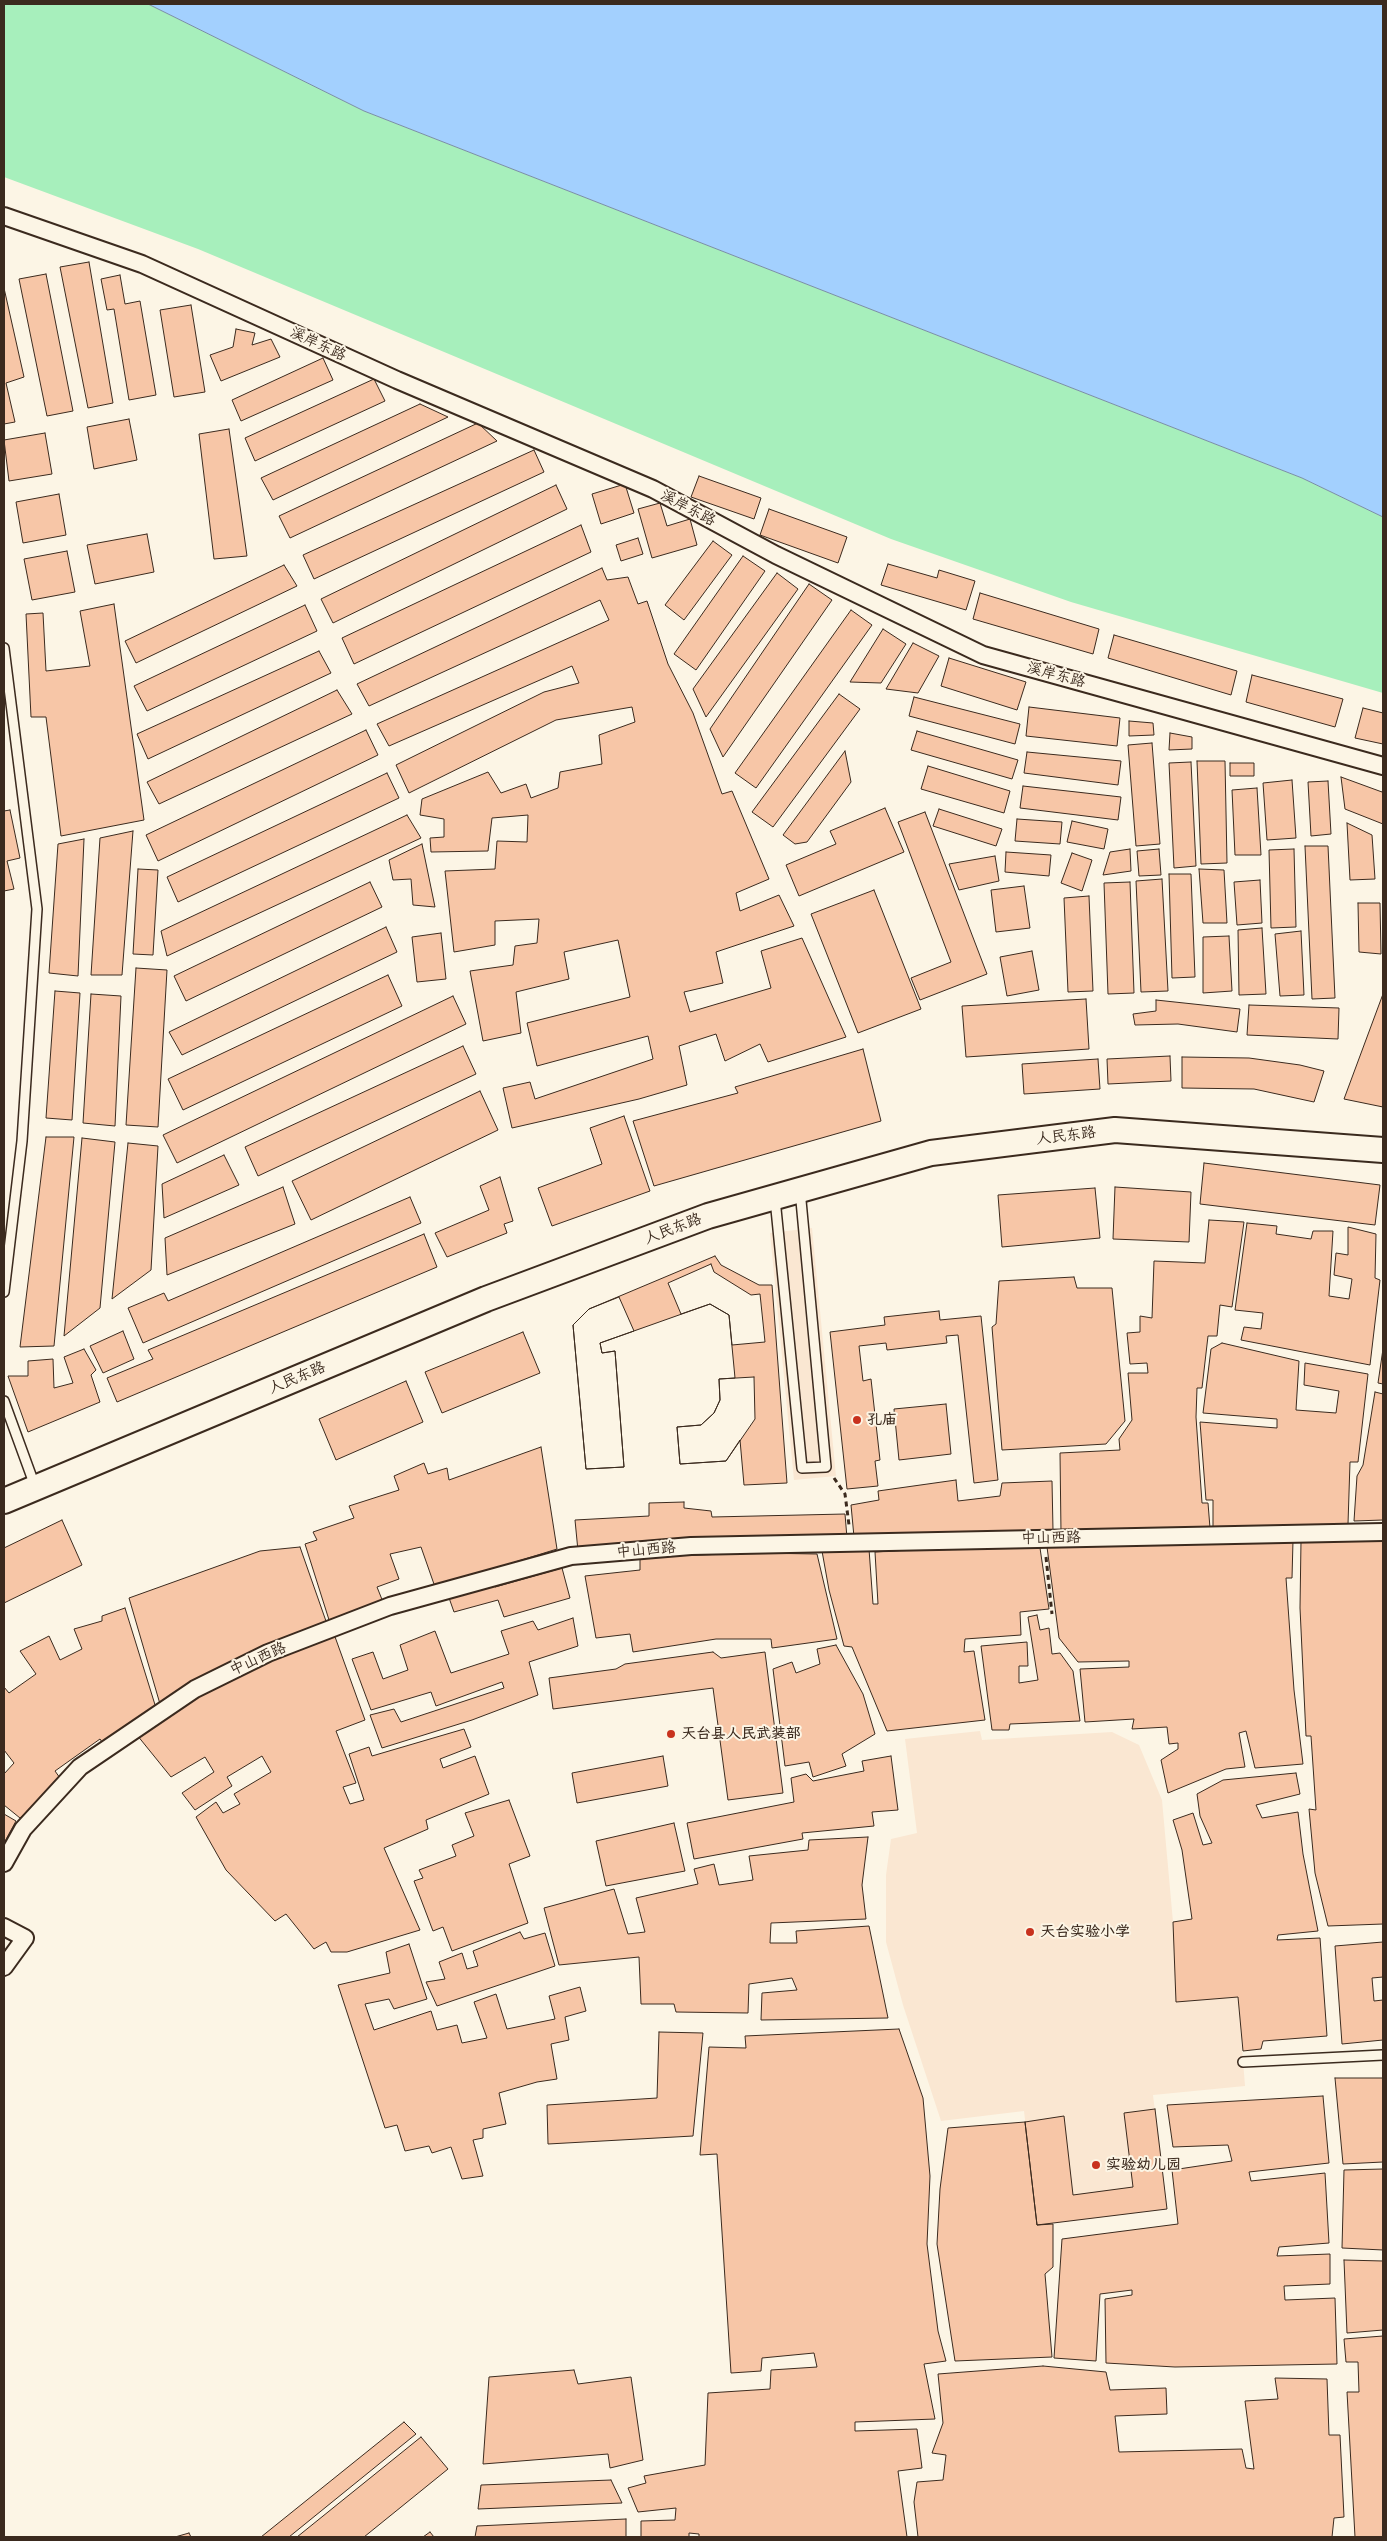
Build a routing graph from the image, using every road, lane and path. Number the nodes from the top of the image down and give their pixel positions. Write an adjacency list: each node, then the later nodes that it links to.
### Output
1 (4, 216): 3 (street, 溪岸东路)
2 (4, 648): 7 (lane)
3 (1383, 766)
4 (1383, 1150): 5 (main road, 人民东路)
5 (800, 1190): 6 (main road, 人民东路); 9 (lane)
6 (774, 1197): 9 (lane); 10 (main road, 人民东路)
7 (4, 1292)
8 (4, 1401): 10 (lane)
9 (826, 1467): 14 (path)
10 (35, 1487): 11 (main road, 人民东路)
11 (4, 1501)
12 (1383, 1532): 13 (street, 中山西路)
13 (1044, 1538): 14 (street, 中山西路); 15 (path)
14 (851, 1542): 16 (street, 中山西路)
15 (1052, 1614)
16 (4, 1863)
17 (4, 1927): 18 (street)
18 (4, 1967)
19 (1383, 2055): 20 (lane)
20 (1243, 2062)

